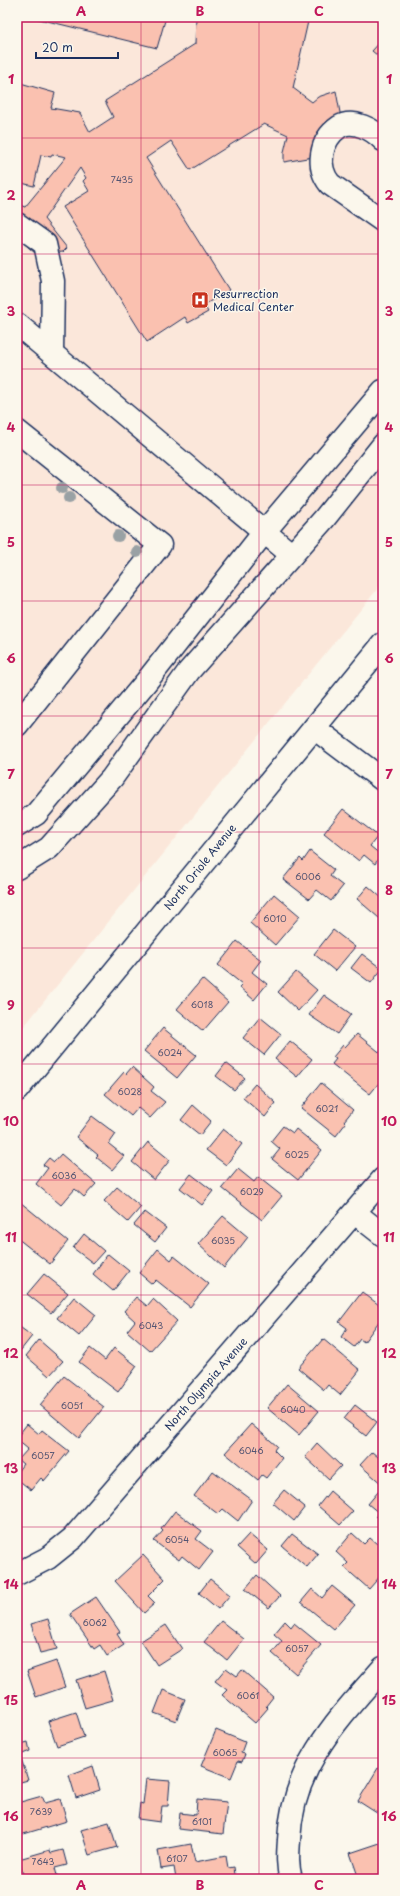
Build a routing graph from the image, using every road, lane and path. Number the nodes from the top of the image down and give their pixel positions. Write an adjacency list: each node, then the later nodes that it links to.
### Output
1 (383, 140): 2 (street)
2 (383, 222)
3 (17, 224): 5 (street)
4 (17, 324): 5 (street)
5 (52, 353): 9 (street)
6 (383, 392): 9 (street)
7 (17, 431): 12 (street)
8 (383, 445): 10 (street)
9 (265, 531): 10 (street); 15 (street)
10 (292, 555): 16 (street)
11 (383, 644): 13 (street, North Oriole Avenue)
12 (17, 725)
13 (314, 728): 14 (street); 17 (street, North Oriole Avenue)
14 (383, 780)
15 (17, 826)
16 (17, 868)
17 (17, 1090)
18 (383, 1179): 19 (street, North Olympia Avenue)
19 (355, 1213): 20 (street); 21 (street, North Olympia Avenue)
20 (383, 1235)
21 (17, 1574)
22 (383, 1668): 23 (street)
23 (291, 1879)

